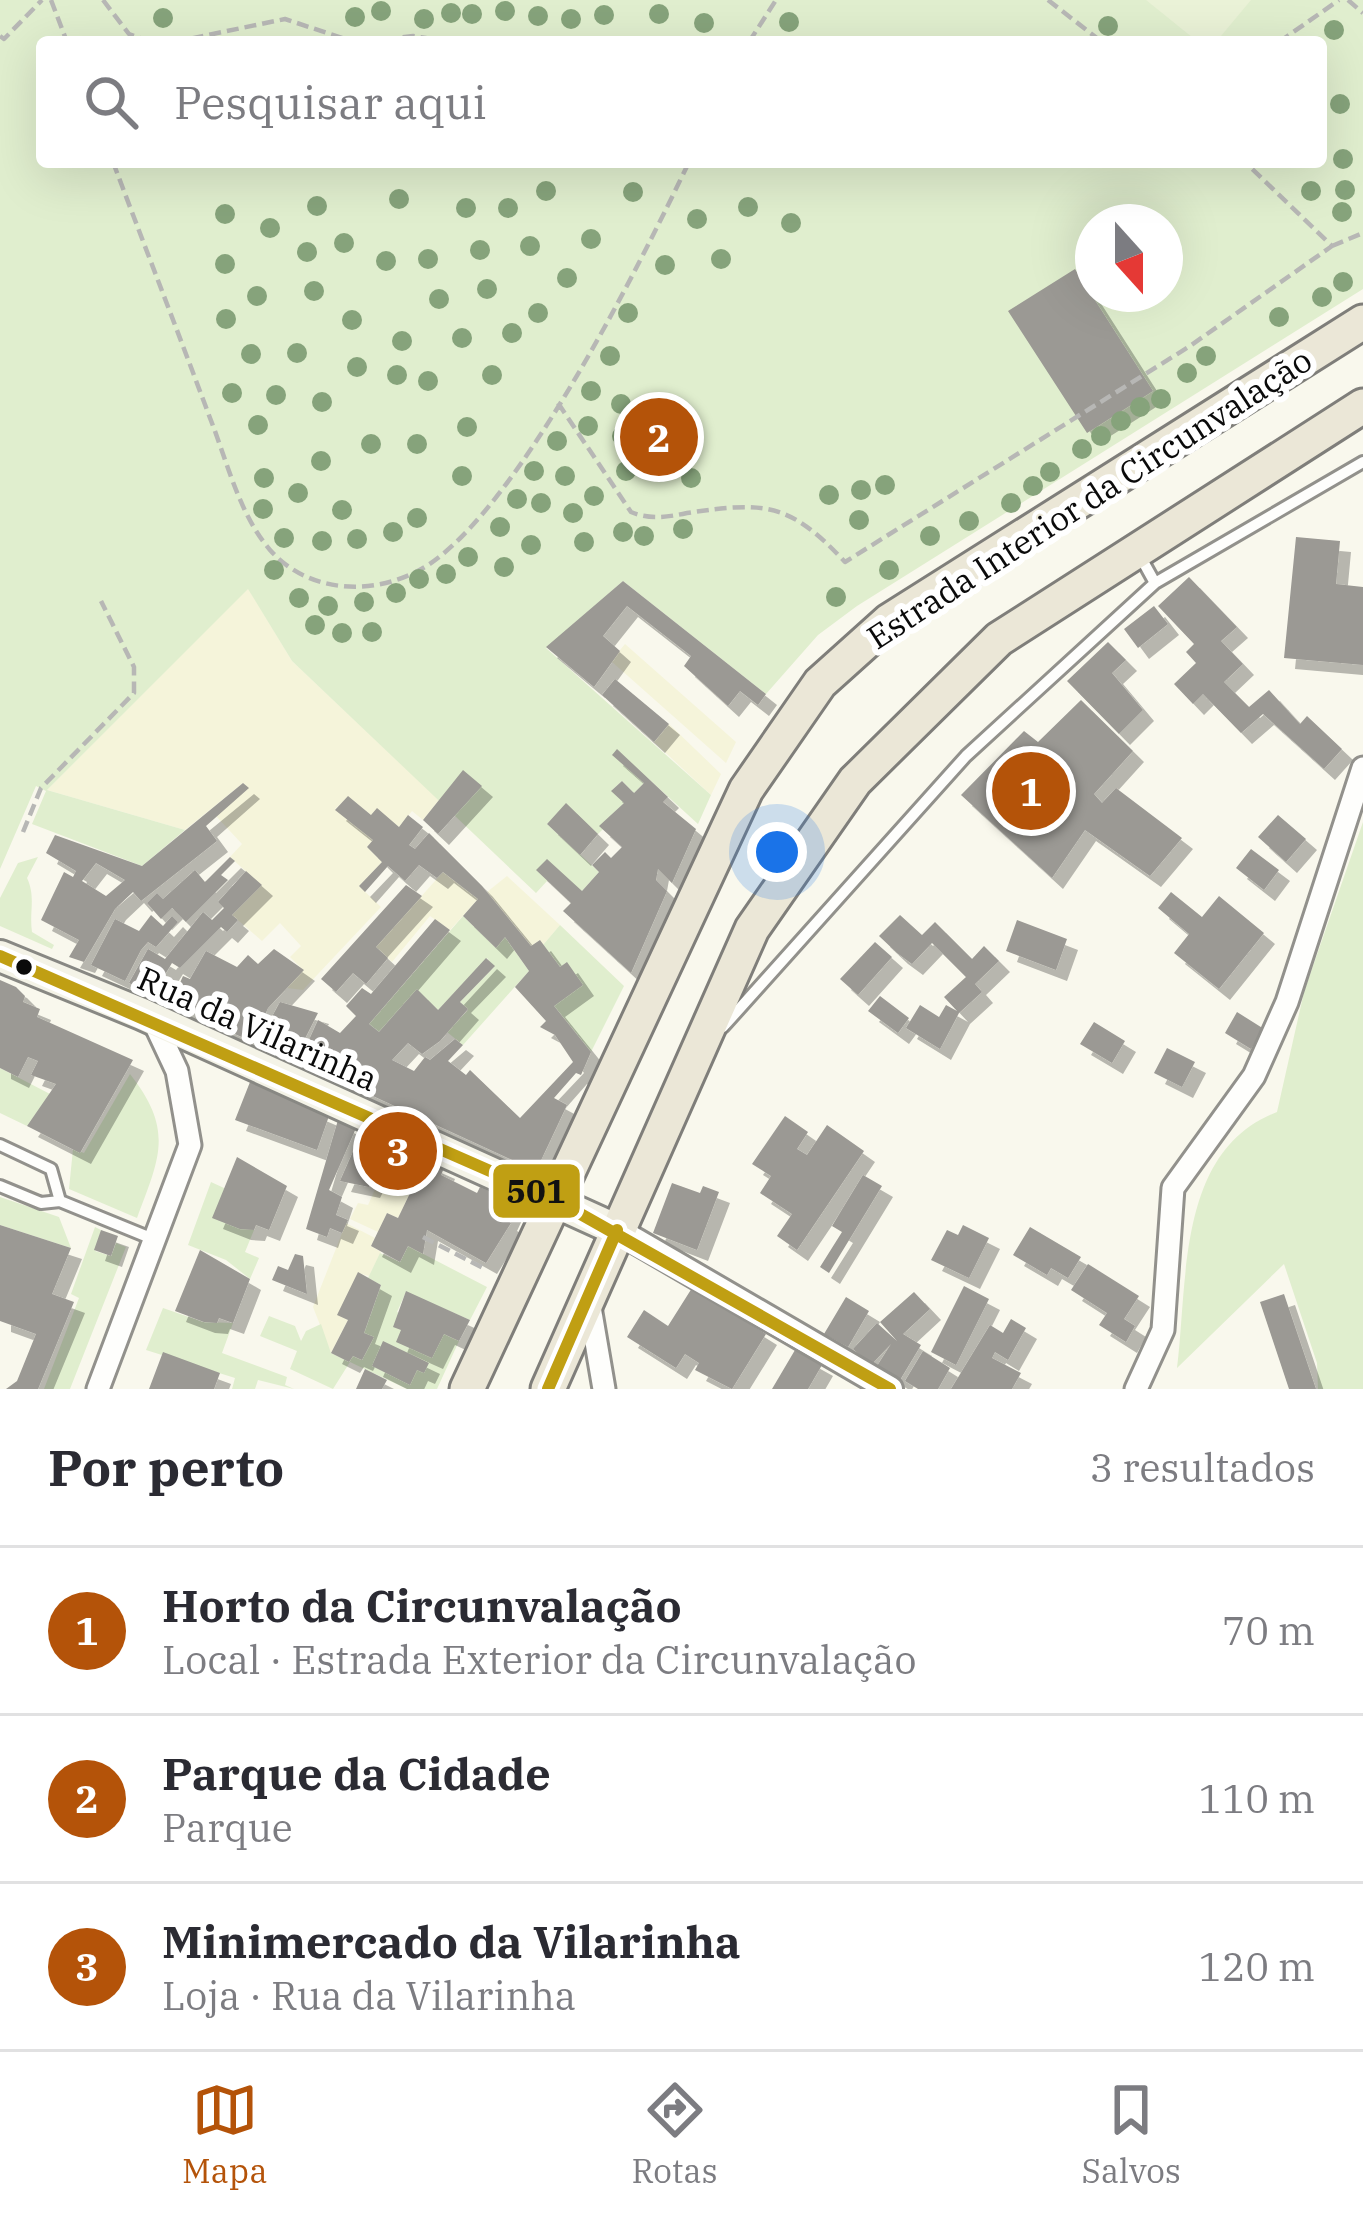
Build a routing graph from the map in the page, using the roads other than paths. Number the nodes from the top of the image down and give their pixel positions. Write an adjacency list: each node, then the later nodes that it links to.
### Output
1 (1363, 322): 12 (main road, Estrada Interior da Circunvalação)
2 (1363, 406): 4 (main road)
3 (1363, 462): 5 (lane)
4 (1136, 548): 5 (lane); 9 (main road)
5 (1156, 583): 9 (lane)
6 (1363, 768): 22 (street)
7 (0, 956): 8 (main road, Rua da Vilarinha)
8 (154, 1022): 12 (main road, Rua da Vilarinha); 15 (street)
9 (685, 1072): 14 (main road)
10 (0, 1145): 13 (lane)
11 (0, 1186): 13 (lane)
12 (554, 1199): 14 (main road, Rua da Vilarinha); 18 (main road, Estrada Interior da Circunvalação)
13 (60, 1201): 15 (lane)
14 (617, 1230): 16 (main road); 21 (street)
15 (157, 1240): 17 (street)
16 (588, 1296): 19 (main road); 20 (street)
17 (98, 1389)
18 (467, 1389)
19 (548, 1389)
20 (604, 1389)
21 (890, 1389)
22 (1136, 1389)

